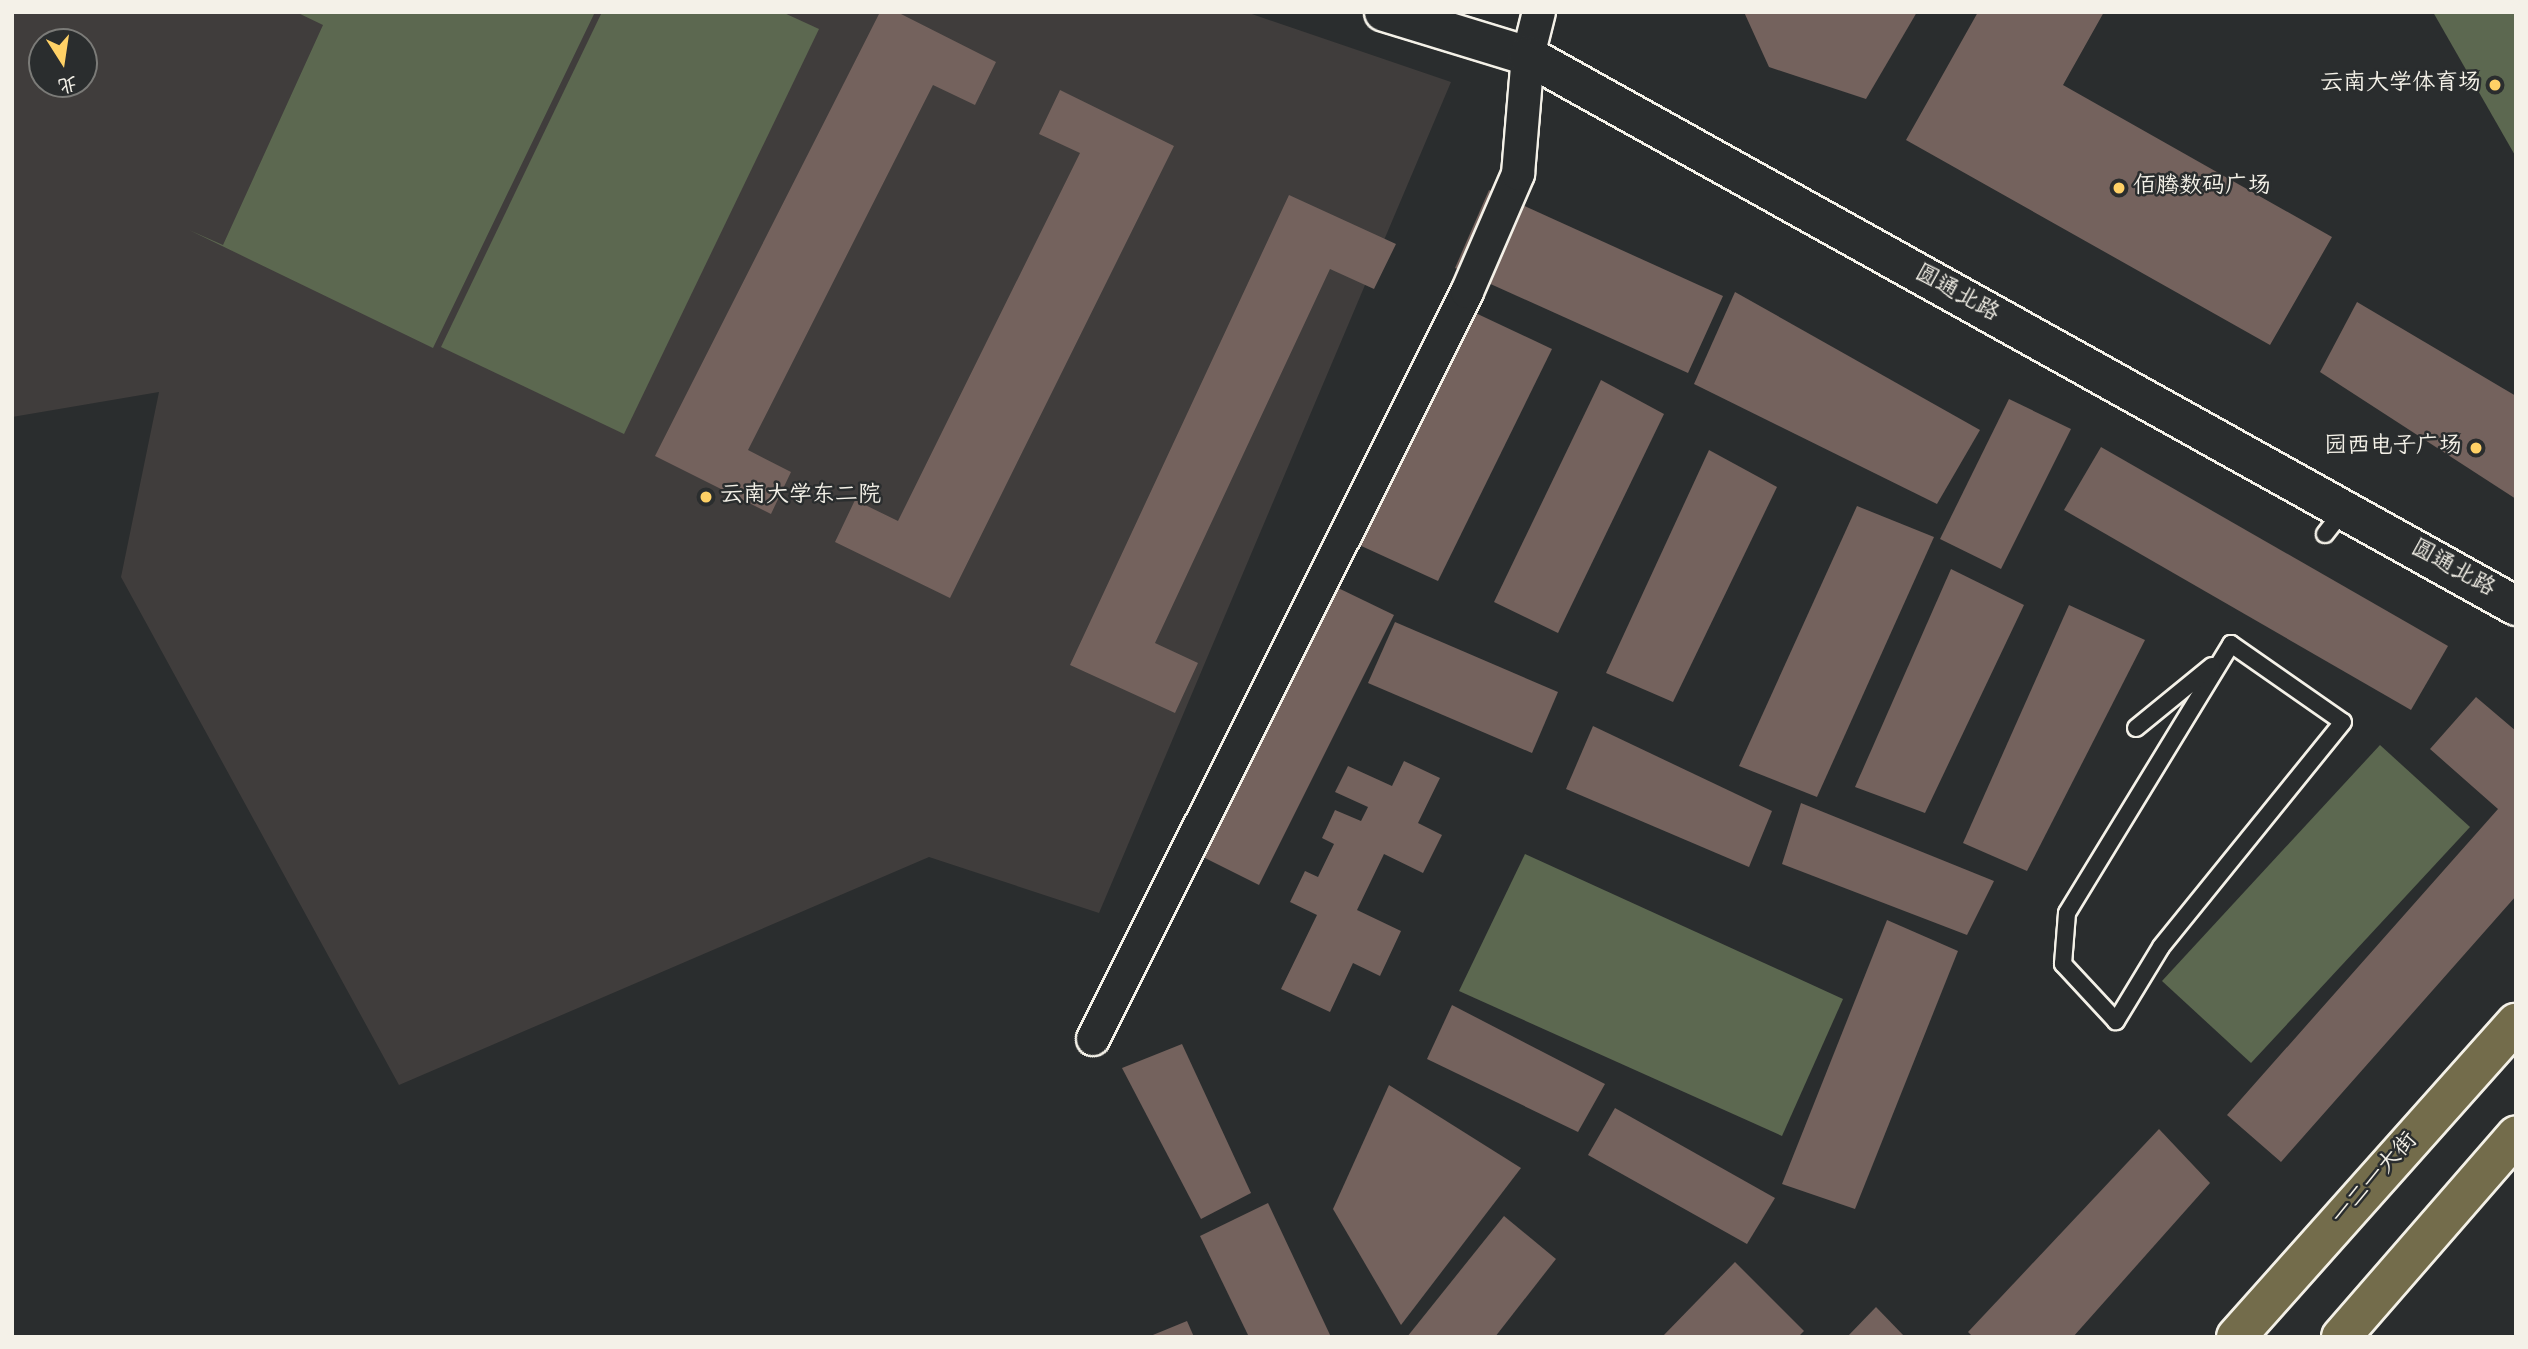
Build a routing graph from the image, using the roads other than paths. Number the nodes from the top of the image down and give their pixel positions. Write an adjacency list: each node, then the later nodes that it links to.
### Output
1 (1384, 12): 3 (main road, 圆通北路)
2 (1539, 12): 3 (street)
3 (1528, 56): 4 (main road, 圆通北路); 8 (street)
4 (2516, 606)
5 (2222, 658): 5 (lane); 6 (lane)
6 (2136, 728)
7 (2516, 1023): 10 (main road, 一二一大街)
8 (1093, 1039)
9 (2516, 1136): 11 (main road)
10 (2236, 1337)
11 (2341, 1337)

